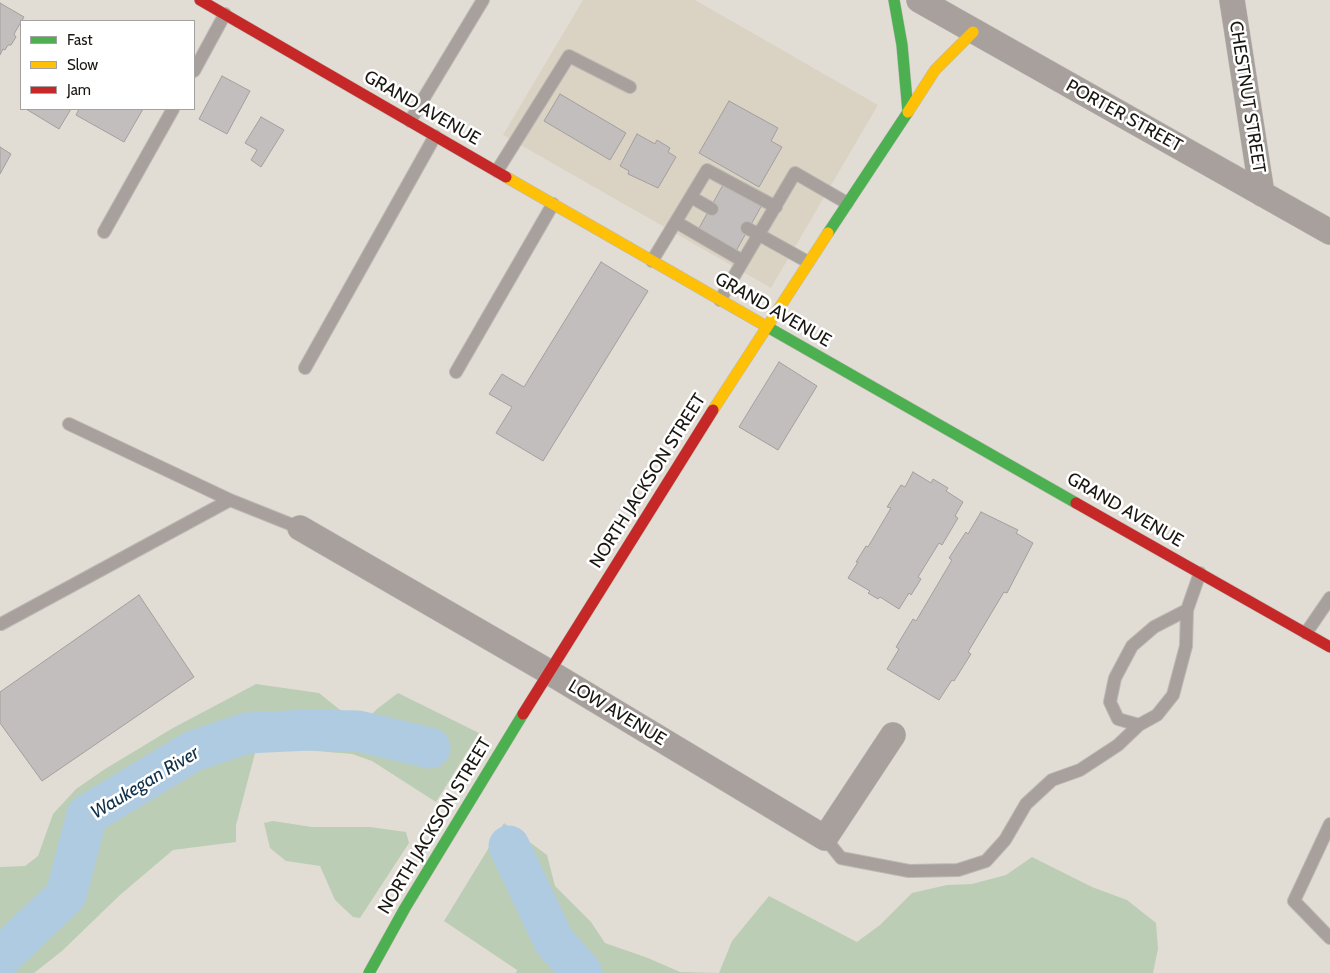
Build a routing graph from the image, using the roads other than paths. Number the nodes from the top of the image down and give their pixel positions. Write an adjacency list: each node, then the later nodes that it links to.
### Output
1 (200, 0): 6 (main road, GRAND AVENUE)
2 (482, 0): 12 (lane)
3 (894, 0): 11 (main road)
4 (919, 0): 7 (street, PORTER STREET)
5 (1232, 0): 15 (street, CHESTNUT STREET)
6 (225, 14): 8 (lane); 12 (main road, GRAND AVENUE)
7 (973, 32): 11 (main road, NORTH JACKSON STREET); 15 (street, PORTER STREET)
8 (195, 69)
9 (630, 87): 14 (lane)
10 (172, 110): 23 (lane)
11 (908, 112): 18 (main road, NORTH JACKSON STREET)
12 (410, 121): 13 (main road, GRAND AVENUE)
13 (436, 136): 14 (main road, GRAND AVENUE); 31 (lane)
14 (497, 171): 17 (main road, GRAND AVENUE)
15 (1262, 194): 24 (street, PORTER STREET)
16 (691, 197): 19 (lane); 20 (lane); 21 (lane)
17 (553, 204): 26 (main road, GRAND AVENUE); 32 (lane)
18 (847, 204): 19 (lane); 28 (main road, NORTH JACKSON STREET)
19 (776, 207): 25 (lane)
20 (712, 209)
21 (676, 222): 26 (lane); 27 (lane)
22 (747, 228): 25 (lane)
23 (104, 232)
24 (1330, 232)
25 (759, 235): 27 (lane); 28 (lane)
26 (652, 261): 29 (main road, GRAND AVENUE)
27 (743, 261): 29 (lane)
28 (808, 262): 30 (main road, NORTH JACKSON STREET)
29 (720, 300): 30 (main road, GRAND AVENUE)
30 (766, 326): 36 (main road, GRAND AVENUE); 42 (main road, NORTH JACKSON STREET)
31 (305, 368)
32 (456, 372)
33 (69, 424): 34 (lane)
34 (230, 500): 35 (lane); 39 (lane)
35 (300, 528): 42 (street, LOW AVENUE)
36 (1200, 574): 38 (lane); 40 (main road, GRAND AVENUE)
37 (1330, 598): 40 (lane)
38 (1186, 610): 43 (lane); 43 (lane)
39 (1, 624)
40 (1306, 633): 41 (main road, GRAND AVENUE)
41 (1328, 642)
42 (549, 672): 46 (street, LOW AVENUE); 48 (main road, NORTH JACKSON STREET)
43 (1139, 725): 46 (lane)
44 (893, 735): 46 (street)
45 (1330, 824): 47 (lane)
46 (826, 838)
47 (1330, 938)
48 (369, 973)

